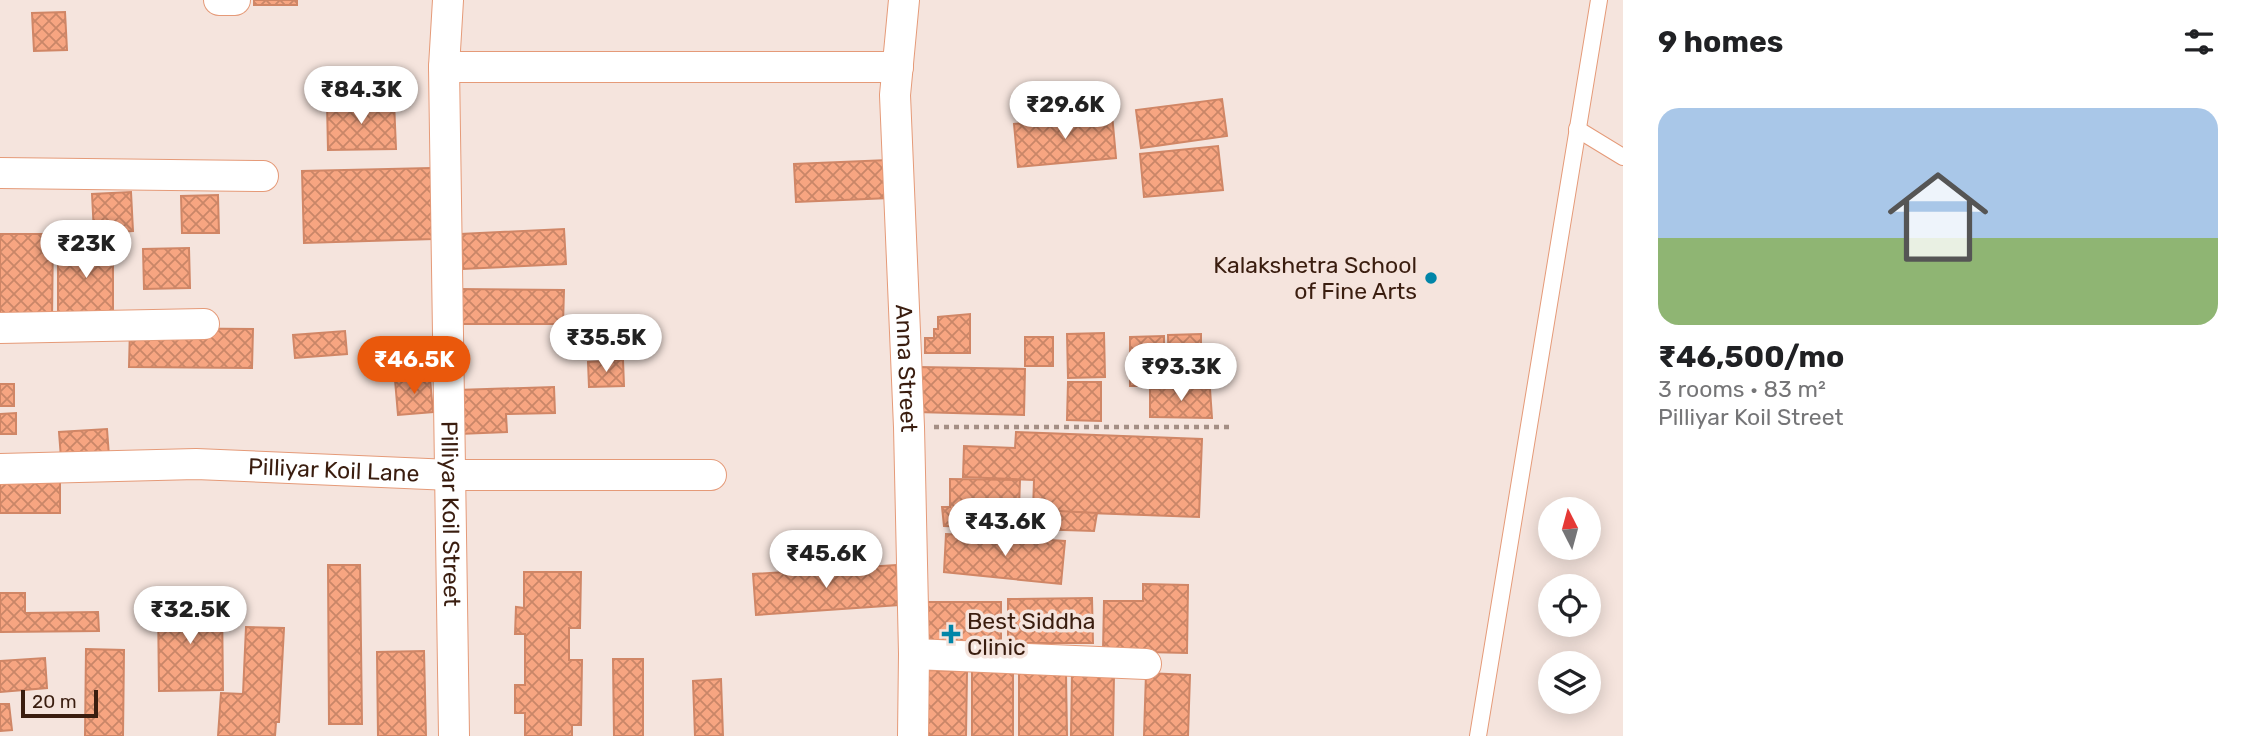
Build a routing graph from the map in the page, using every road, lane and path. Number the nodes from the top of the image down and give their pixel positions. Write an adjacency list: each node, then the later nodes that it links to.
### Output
1 (219, 0): 2 (street)
2 (235, 0)
3 (447, 0): 6 (street, Pilliyar Koil Street)
4 (904, 0): 7 (street, Anna Street)
5 (1599, 0): 8 (lane)
6 (444, 67): 7 (street); 17 (street, Pilliyar Koil Street)
7 (898, 67): 14 (street, Anna Street)
8 (1577, 129): 9 (lane); 23 (lane)
9 (1623, 157)
10 (0, 173): 11 (street)
11 (263, 176)
12 (204, 324): 13 (street)
13 (0, 328)
14 (909, 427): 15 (path); 19 (street, Anna Street)
15 (1230, 427)
16 (0, 469): 17 (street, Pilliyar Koil Lane)
17 (452, 475): 18 (street, Pilliyar Koil Lane); 21 (street, Pilliyar Koil Street)
18 (711, 475)
19 (914, 654): 20 (street); 22 (street, Anna Street)
20 (1146, 664)
21 (454, 736)
22 (913, 736)
23 (1478, 736)

